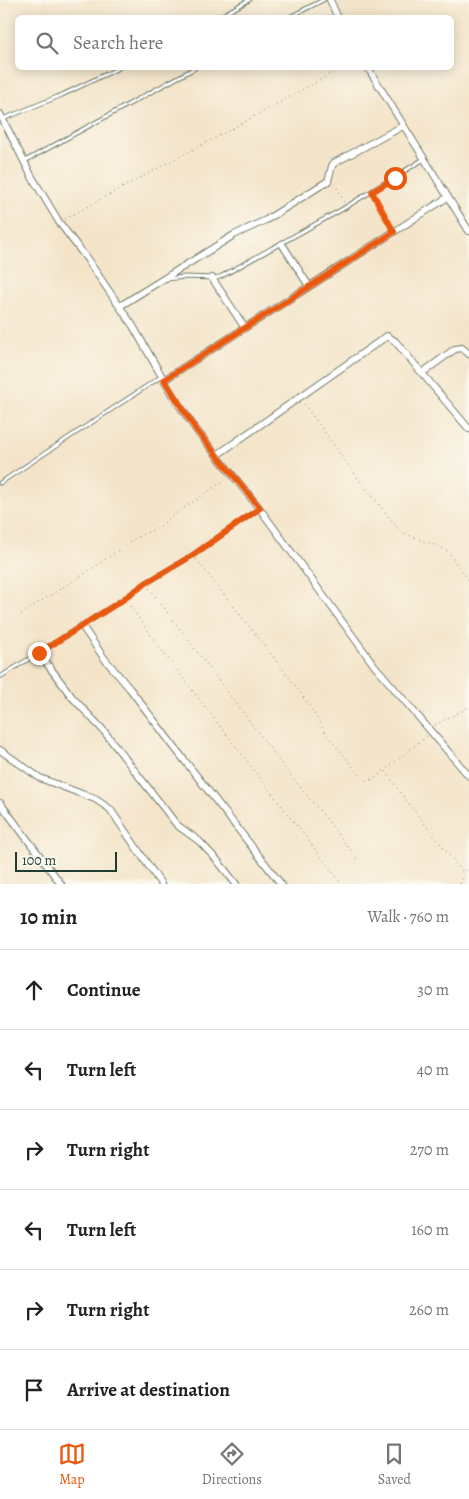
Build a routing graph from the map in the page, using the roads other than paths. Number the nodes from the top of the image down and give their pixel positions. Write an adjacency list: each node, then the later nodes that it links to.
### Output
1 (249, 0): 4 (lane)
2 (323, 0): 5 (lane)
3 (330, 0): 6 (street)
4 (222, 15)
5 (294, 15)
6 (337, 15)
7 (115, 70): 10 (lane)
8 (191, 70): 13 (lane)
9 (369, 70): 11 (street)
10 (1, 116): 13 (street)
11 (403, 126): 12 (street); 18 (street)
12 (424, 159): 14 (street); 16 (lane)
13 (24, 161): 20 (street)
14 (448, 197): 15 (street); 19 (street)
15 (469, 231)
16 (282, 244): 17 (lane); 19 (street)
17 (212, 278): 18 (lane); 21 (street)
18 (163, 279): 20 (street)
19 (309, 286): 21 (street)
20 (120, 306): 24 (street)
21 (245, 328): 24 (street)
22 (469, 354): 23 (street)
23 (422, 372): 25 (street); 26 (street)
24 (163, 378): 26 (street); 27 (lane)
25 (469, 428)
26 (217, 455): 28 (street)
27 (0, 483)
28 (260, 508): 29 (lane); 33 (street)
29 (82, 626): 30 (lane); 38 (street)
30 (39, 653): 31 (lane); 37 (street)
31 (0, 677)
32 (0, 750): 36 (street)
33 (469, 776)
34 (0, 803): 35 (street)
35 (61, 884)
36 (161, 884)
37 (236, 884)
38 (281, 884)

